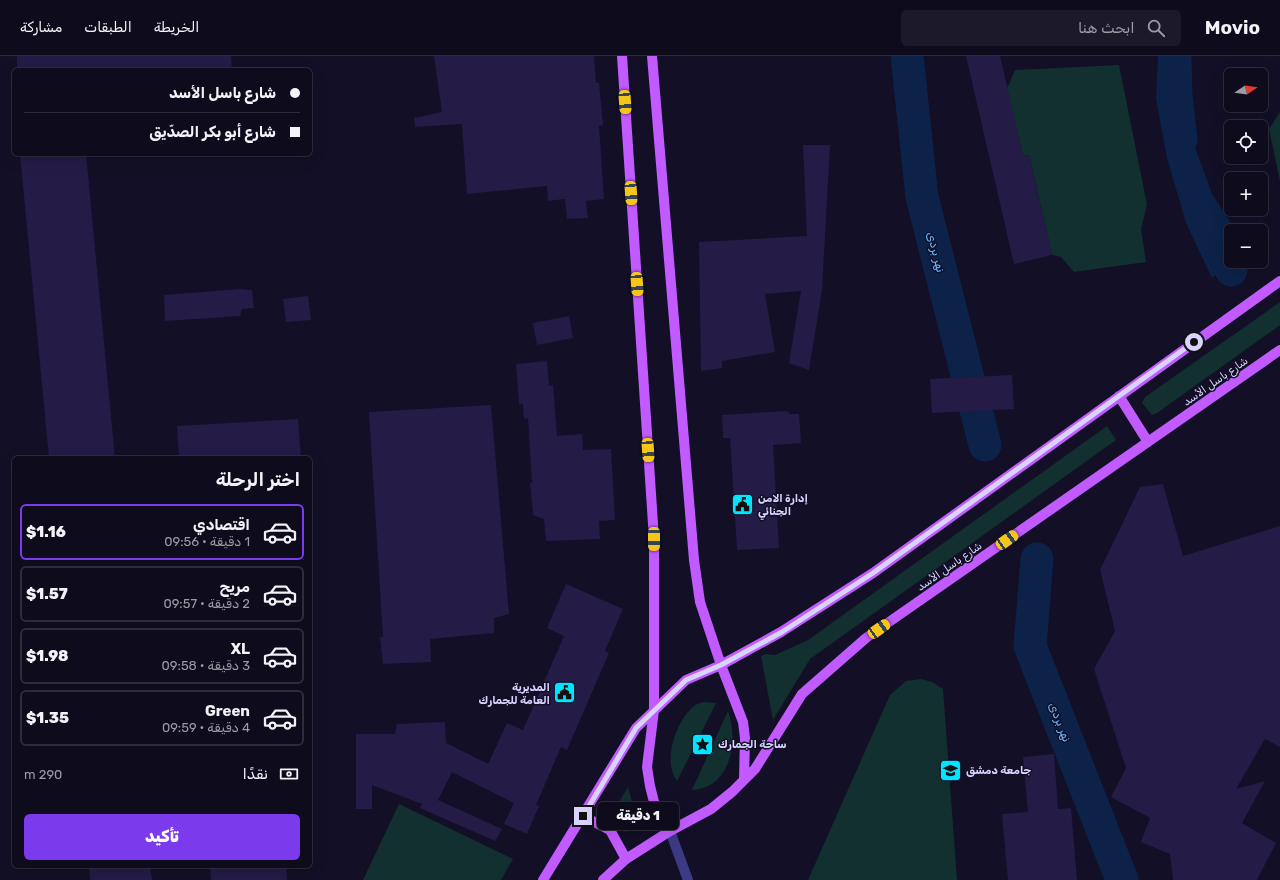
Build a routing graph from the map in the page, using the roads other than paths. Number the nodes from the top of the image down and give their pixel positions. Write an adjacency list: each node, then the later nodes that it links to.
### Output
1 (622, 56): 8 (main road)
2 (652, 56): 7 (main road)
3 (1280, 281): 5 (main road)
4 (1280, 350): 6 (main road, شارع باسل الأسد)
5 (1118, 396): 6 (main road); 7 (main road)
6 (1148, 442): 9 (main road, شارع باسل الأسد)
7 (721, 665): 8 (main road); 9 (main road)
8 (654, 710): 10 (main road); 11 (main road)
9 (744, 780): 11 (main road, شارع باسل الأسد)
10 (583, 816): 12 (main road); 13 (main road)
11 (670, 831): 12 (main road, شارع باسل الأسد); 15 (street)
12 (626, 859): 14 (main road, شارع باسل الأسد)
13 (543, 880)
14 (603, 880)
15 (688, 880)

